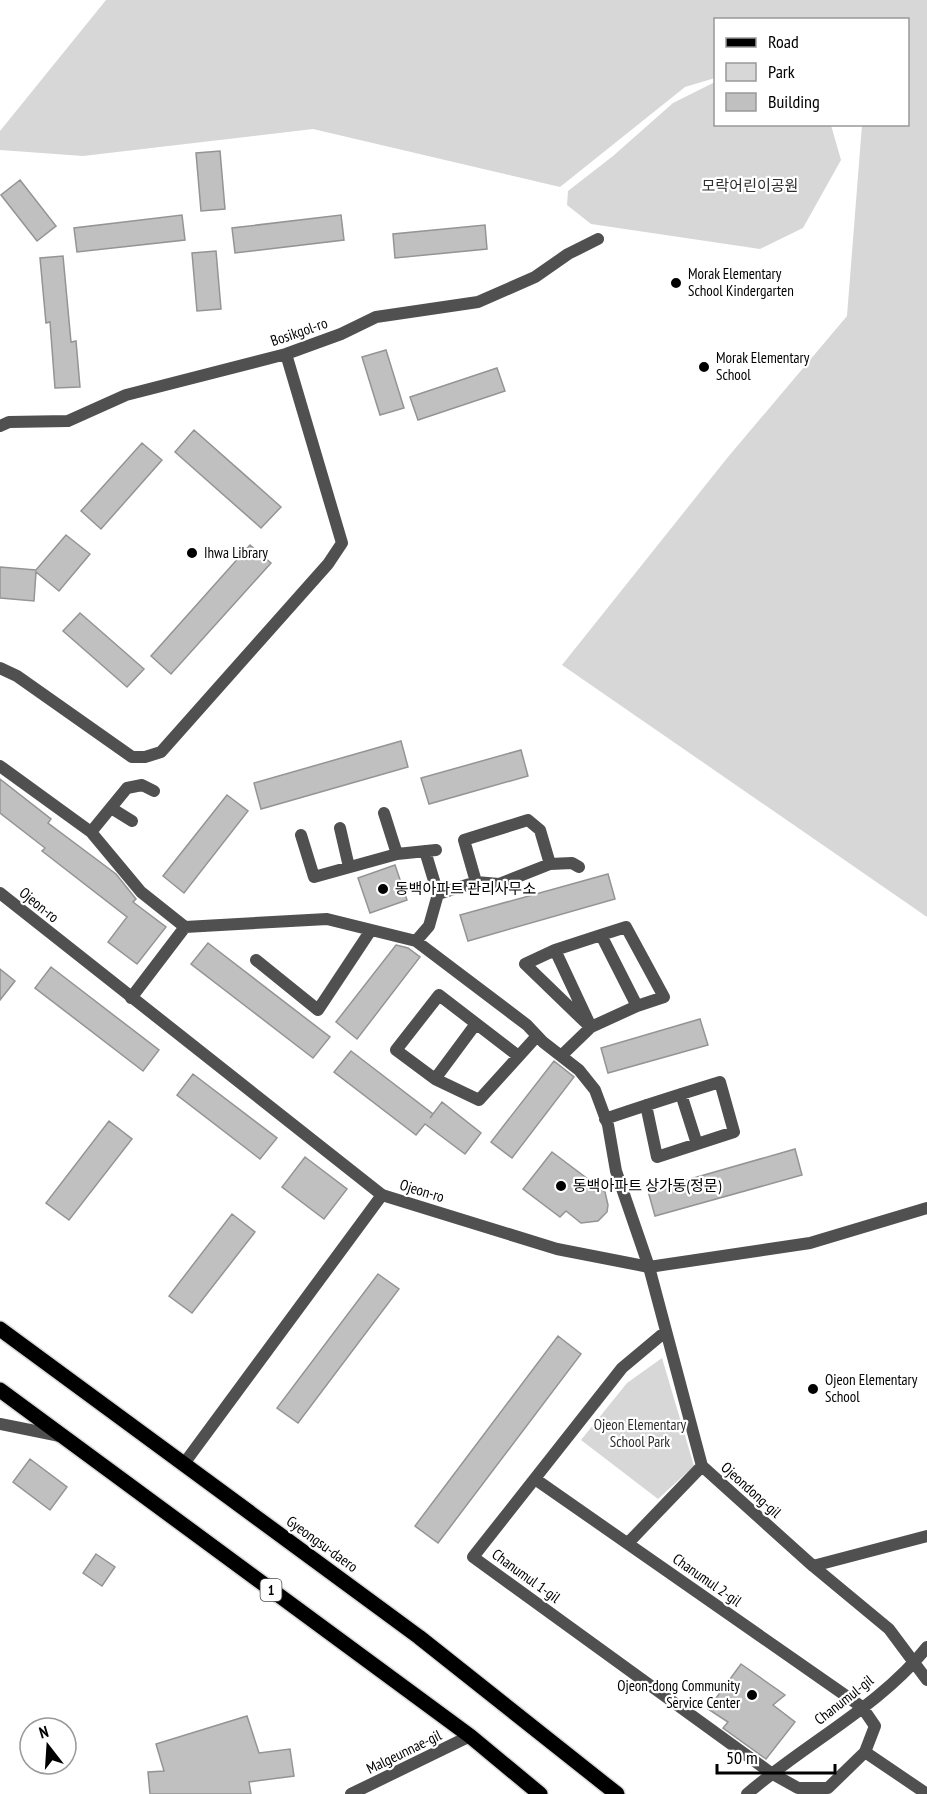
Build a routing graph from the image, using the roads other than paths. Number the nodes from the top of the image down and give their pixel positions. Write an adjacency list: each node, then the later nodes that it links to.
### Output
1 (598, 239): 2 (street, Bosikgol-ro)
2 (286, 354): 3 (street, Bosikgol-ro); 4 (street)
3 (0, 426)
4 (0, 668)
5 (0, 766): 11 (street)
6 (154, 791): 7 (street)
7 (111, 808): 9 (street); 11 (street)
8 (384, 813): 13 (street)
9 (132, 821)
10 (340, 828): 15 (street)
11 (91, 832): 20 (street)
12 (301, 835): 15 (street)
13 (397, 854): 15 (street); 19 (street)
14 (550, 864): 16 (street); 17 (street); 17 (street)
15 (349, 867)
16 (579, 867)
17 (476, 882): 19 (street)
18 (0, 893): 26 (street, Ojeon-ro)
19 (438, 894): 23 (street)
20 (185, 927): 21 (street); 26 (street)
21 (371, 930): 23 (street); 25 (street)
22 (601, 935): 24 (street); 27 (street); 27 (street)
23 (416, 941): 30 (street, Ojeondong-gil)
24 (555, 950): 29 (street); 29 (street)
25 (256, 960)
26 (131, 998): 38 (street, Ojeon-ro)
27 (637, 1006): 29 (street)
28 (475, 1025): 31 (street); 33 (street); 33 (street)
29 (591, 1027): 32 (street)
30 (537, 1036): 31 (street); 32 (street, Ojeondong-gil)
31 (517, 1055): 33 (street)
32 (561, 1056): 36 (street, Ojeondong-gil)
33 (435, 1080)
34 (681, 1094): 35 (street); 37 (street); 37 (street)
35 (646, 1106): 36 (street); 37 (street)
36 (605, 1119): 40 (street, Ojeondong-gil)
37 (697, 1144)
38 (382, 1195): 40 (street, Ojeon-ro); 46 (street)
39 (927, 1208): 40 (street, Ojeon-ro)
40 (649, 1267): 42 (street, Ojeondong-gil)
41 (0, 1329): 46 (main road, Gyeongsu-daero)
42 (664, 1332): 47 (street, Ojeondong-gil); 48 (street, Chanumul 1-gil)
43 (0, 1390): 45 (main road, 1)
44 (0, 1424): 45 (street)
45 (60, 1436): 56 (main road, 1)
46 (183, 1465): 62 (main road, Gyeongsu-daero)
47 (702, 1466): 50 (street); 51 (street, Ojeondong-gil)
48 (535, 1479): 50 (street, Chanumul 2-gil); 58 (street, Chanumul 1-gil)
49 (927, 1536): 51 (street)
50 (628, 1543): 55 (street, Chanumul 2-gil)
51 (813, 1566): 53 (street, Ojeondong-gil)
52 (927, 1647): 53 (street, Chanumul-gil)
53 (915, 1663): 54 (street, Ojeondong-gil); 55 (street, Chanumul-gil)
54 (927, 1680)
55 (862, 1707): 57 (street); 58 (street, Chanumul-gil)
56 (470, 1736): 60 (street, Malgeunnae-gil); 61 (main road, 1)
57 (866, 1752): 59 (street); 64 (street)
58 (771, 1773): 59 (street); 63 (street, Chanumul-gil)
59 (833, 1791)
60 (351, 1794)
61 (540, 1794)
62 (617, 1794)
63 (747, 1794)
64 (927, 1794)

